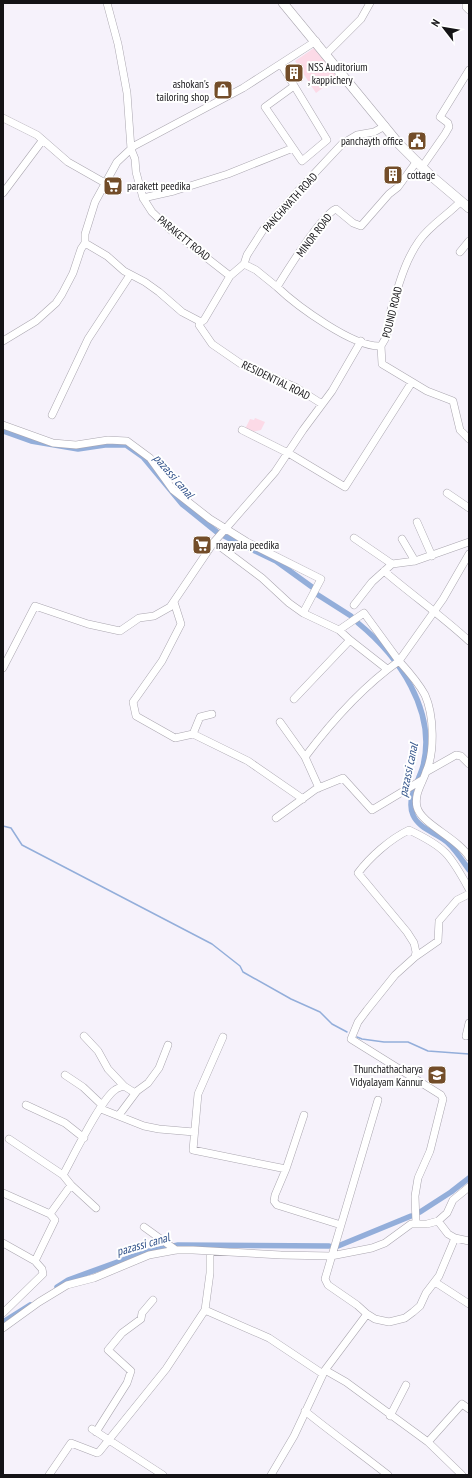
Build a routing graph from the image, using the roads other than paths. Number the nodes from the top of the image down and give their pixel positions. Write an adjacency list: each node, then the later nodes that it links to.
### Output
1 (108, 3): 15 (street, PARAKETT ROAD)
2 (283, 3): 6 (main road)
3 (370, 3): 7 (street)
4 (466, 3): 5 (street)
5 (469, 10)
6 (316, 41): 7 (main road); 8 (street)
7 (326, 54): 12 (main road)
8 (281, 64): 10 (street); 15 (street)
9 (469, 70): 16 (street)
10 (294, 86): 14 (street); 14 (street)
11 (3, 118): 13 (street)
12 (386, 126): 16 (main road); 25 (street, PANCHAYATH ROAD)
13 (42, 141): 17 (street); 18 (street)
14 (293, 148): 19 (street)
15 (131, 149): 17 (street); 19 (street, PARAKETT ROAD)
16 (420, 164): 20 (main road); 28 (street, MINOR ROAD)
17 (104, 183): 23 (street)
18 (4, 188)
19 (143, 198): 27 (street, PARAKETT ROAD)
20 (461, 201): 21 (main road); 32 (street, POUND ROAD)
21 (469, 208)
22 (469, 241): 24 (street)
23 (85, 243): 26 (street); 30 (street)
24 (460, 252)
25 (244, 264): 27 (street, PANCHAYATH ROAD); 28 (street)
26 (130, 275): 29 (street); 35 (street)
27 (230, 276): 29 (street, PANCHAYATH ROAD)
28 (277, 287): 31 (street, POUND ROAD)
29 (201, 322): 34 (street, RESIDENTIAL ROAD)
30 (3, 340)
31 (361, 341): 32 (street, POUND ROAD); 34 (street)
32 (381, 346): 33 (street)
33 (412, 382): 38 (street); 39 (street)
34 (322, 404): 39 (street)
35 (52, 415)
36 (3, 425): 43 (street)
37 (242, 430): 39 (street)
38 (469, 439)
39 (287, 453): 43 (street)
40 (447, 493): 41 (street)
41 (469, 508)
42 (417, 522): 49 (street)
43 (225, 530): 46 (street); 56 (street)
44 (354, 538): 51 (street)
45 (402, 539): 50 (street)
46 (216, 540): 53 (street); 56 (street)
47 (469, 542): 49 (street)
48 (469, 554): 55 (street)
49 (432, 556): 50 (street)
50 (415, 561): 51 (street)
51 (392, 564): 52 (street)
52 (384, 571): 54 (street); 55 (street)
53 (174, 602): 61 (street); 66 (street)
54 (354, 605)
55 (433, 612): 59 (street); 60 (street)
56 (302, 613): 57 (street)
57 (339, 630): 58 (street); 60 (street)
58 (350, 640): 62 (street); 63 (street)
59 (469, 641)
60 (399, 661): 62 (street); 69 (street)
61 (3, 668)
62 (387, 669): 67 (street)
63 (294, 699)
64 (212, 714): 66 (street)
65 (280, 722): 67 (street)
66 (193, 734): 72 (street)
67 (305, 757): 71 (street)
68 (469, 764): 69 (street)
69 (426, 772): 70 (street)
70 (422, 780): 71 (street); 74 (street)
71 (319, 788): 72 (street)
72 (303, 799): 73 (street)
73 (276, 818)
74 (469, 857)
75 (469, 889): 77 (street)
76 (469, 894): 77 (street)
77 (414, 957): 102 (street)
78 (469, 1023): 80 (street)
79 (84, 1036): 84 (street)
80 (466, 1036)
81 (223, 1037): 91 (street)
82 (168, 1045): 85 (street)
83 (65, 1075): 88 (street)
84 (124, 1086): 85 (street); 88 (street)
85 (135, 1094): 89 (street)
86 (378, 1100): 103 (street)
87 (26, 1105): 92 (street)
88 (101, 1107): 89 (street); 92 (street)
89 (119, 1115): 91 (street)
90 (304, 1115): 94 (street)
91 (194, 1132): 94 (street)
92 (84, 1138): 95 (street)
93 (9, 1139): 95 (street)
94 (286, 1169): 103 (street)
95 (63, 1175): 96 (street)
96 (71, 1185): 99 (street); 100 (street)
97 (469, 1187): 101 (street)
98 (3, 1193): 100 (street)
99 (96, 1208)
100 (50, 1214): 111 (street)
101 (438, 1221): 102 (street); 105 (street)
102 (416, 1223): 110 (street)
103 (341, 1224): 110 (street)
104 (144, 1227): 108 (street)
105 (455, 1238): 106 (street); 112 (street)
106 (469, 1241)
107 (3, 1243): 111 (street)
108 (176, 1250): 109 (street); 118 (street)
109 (210, 1252): 110 (street); 115 (street)
110 (331, 1256): 117 (street)
111 (35, 1261): 116 (street)
112 (435, 1282): 114 (street); 117 (street)
113 (153, 1300): 124 (street)
114 (469, 1304)
115 (205, 1310): 119 (street); 124 (street)
116 (3, 1313)
117 (367, 1314): 119 (street)
118 (3, 1328)
119 (324, 1372): 122 (street); 123 (street)
120 (406, 1385): 123 (street)
121 (469, 1409): 125 (street)
122 (305, 1410): 128 (street); 129 (street)
123 (390, 1416): 125 (street)
124 (109, 1440): 126 (street); 127 (street)
125 (428, 1442): 130 (street)
126 (49, 1475)
127 (163, 1475)
128 (271, 1475)
129 (388, 1475)
130 (462, 1475)

